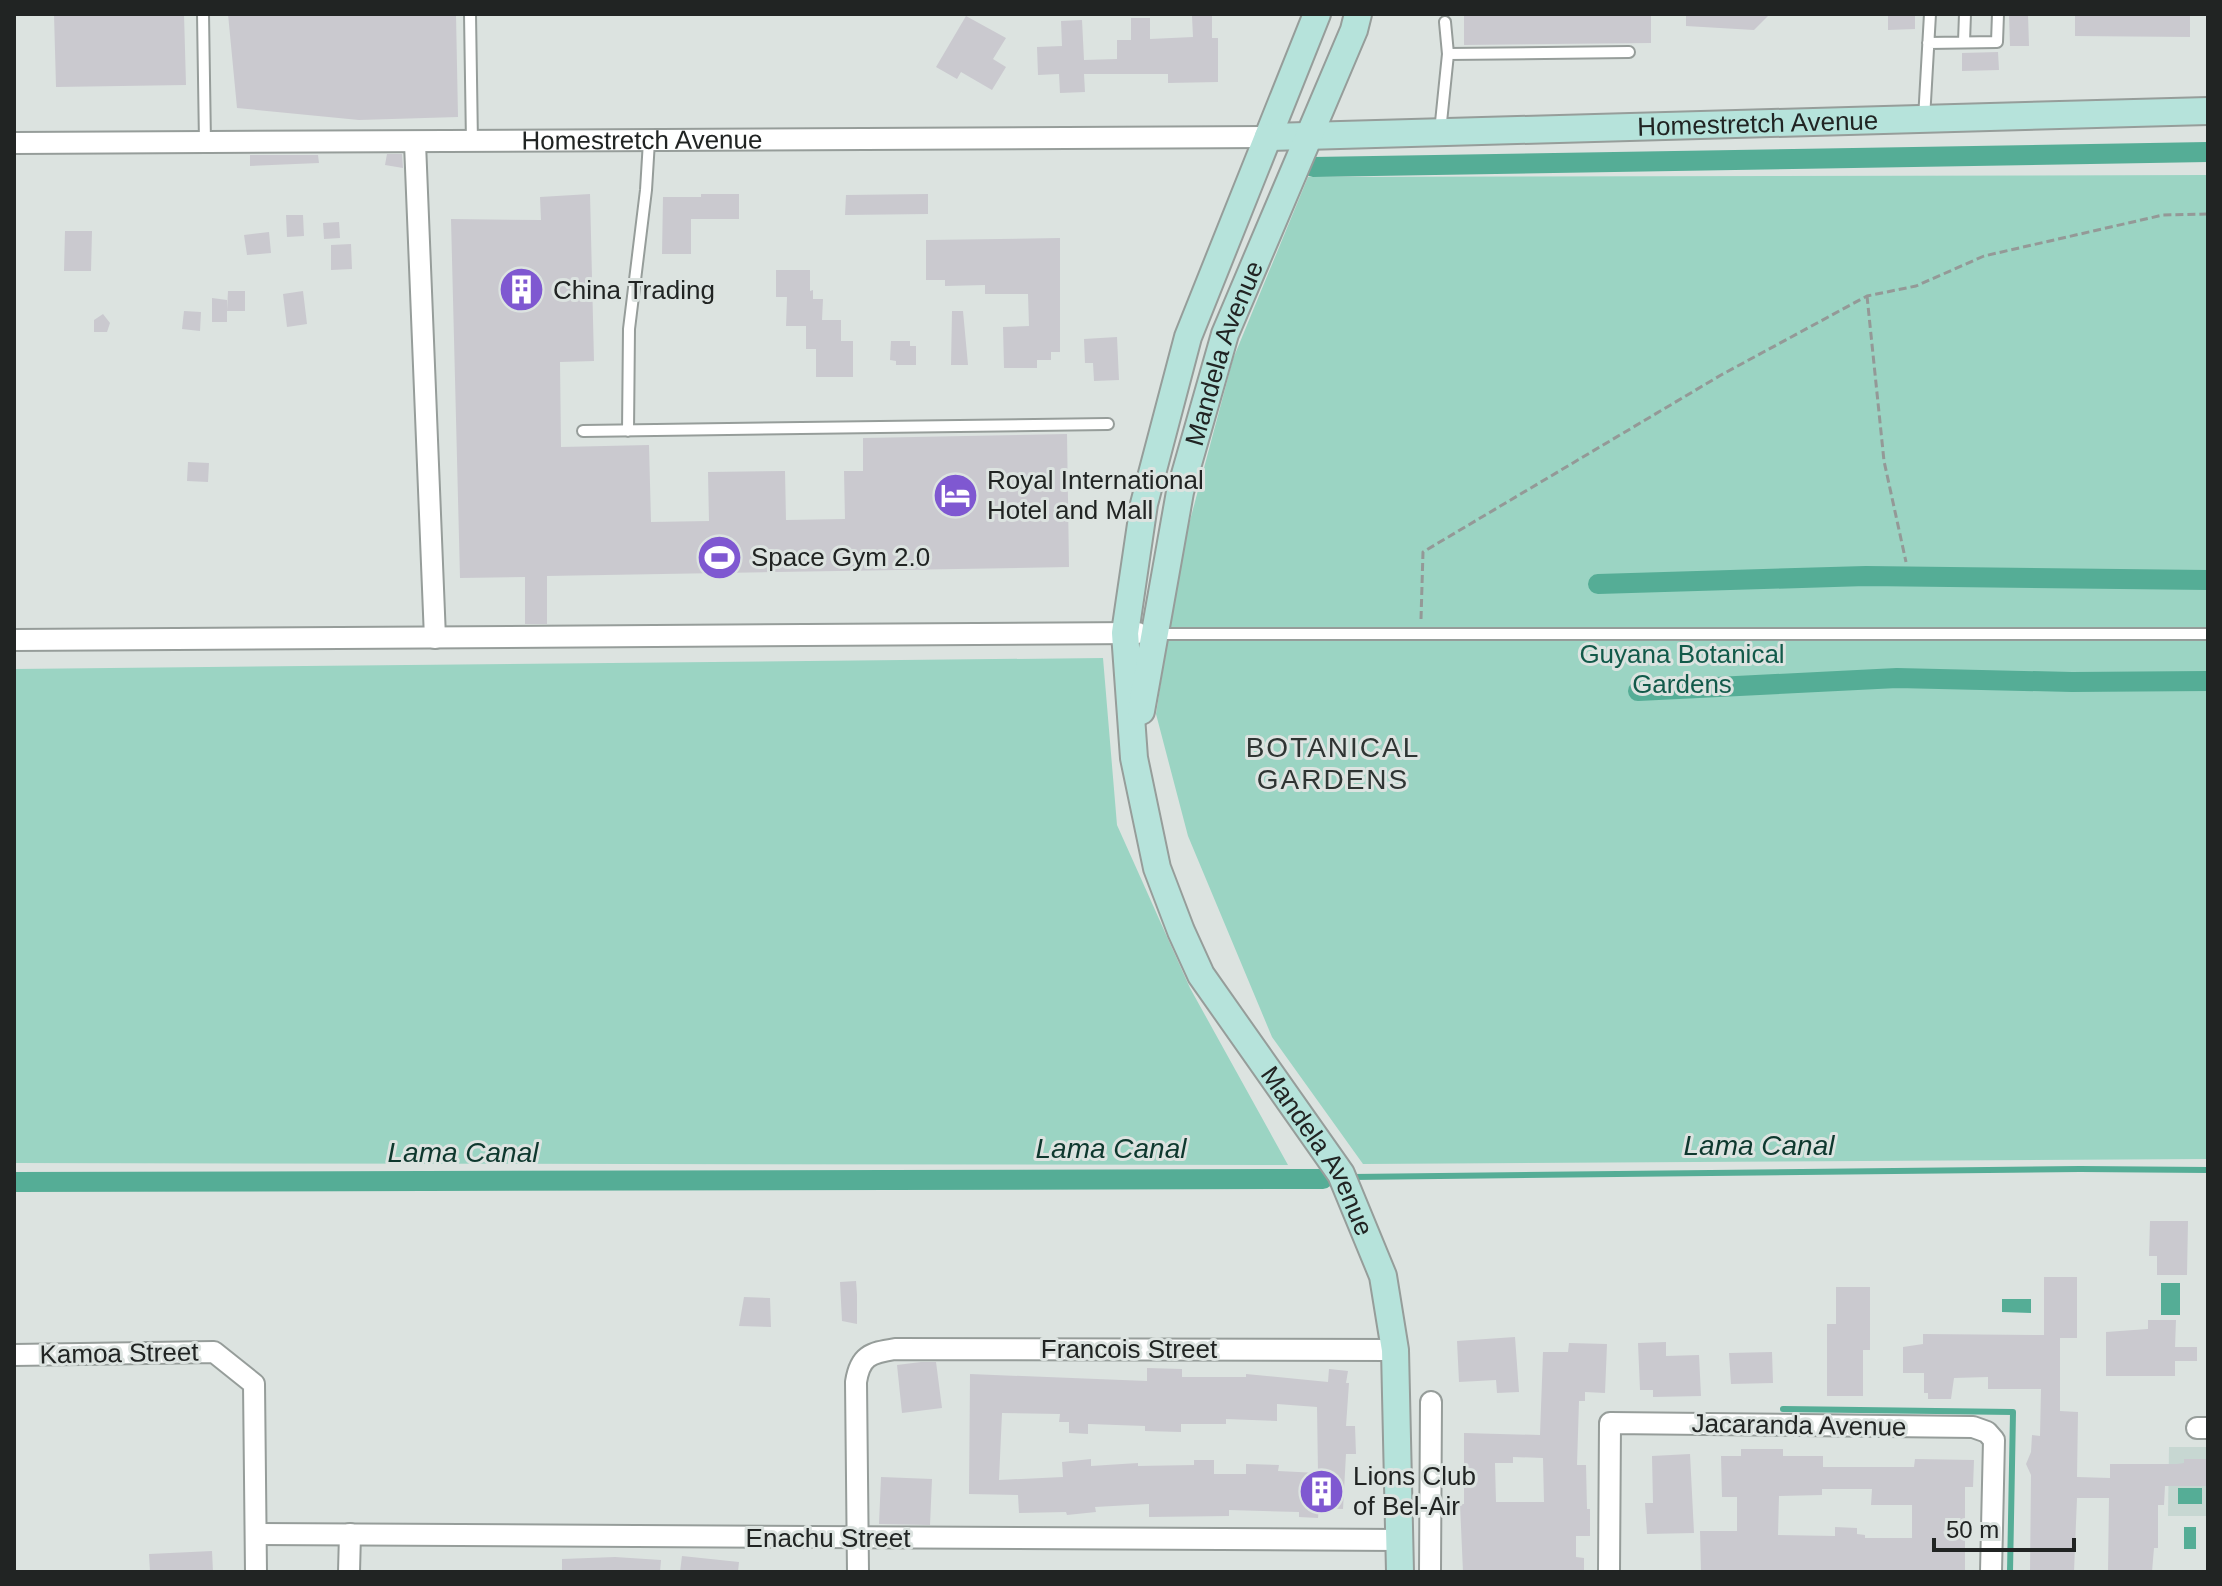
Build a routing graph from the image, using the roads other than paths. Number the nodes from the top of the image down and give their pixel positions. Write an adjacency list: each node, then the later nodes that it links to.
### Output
1 (203, 14): 20 (lane)
2 (470, 14): 22 (lane)
3 (1316, 14): 16 (main road, Mandela Avenue)
4 (1358, 14): 17 (main road, Mandela Avenue)
5 (1930, 14): 10 (lane)
6 (1965, 14): 9 (lane)
7 (1998, 14): 9 (lane)
8 (1445, 22): 12 (lane)
9 (1964, 42): 10 (lane)
10 (1928, 43): 14 (lane)
11 (1629, 52): 12 (lane)
12 (1448, 54): 15 (lane)
13 (2208, 111): 14 (main road, Homestretch Avenue)
14 (1924, 119): 15 (main road, Homestretch Avenue)
15 (1440, 134): 17 (main road, Homestretch Avenue)
16 (1268, 137): 17 (main road, Homestretch Avenue); 18 (street, Homestretch Avenue); 26 (main road, Mandela Avenue)
17 (1306, 137): 27 (main road, Mandela Avenue)
18 (649, 141): 22 (street, Homestretch Avenue); 25 (lane)
19 (14, 143): 20 (street, Homestretch Avenue)
20 (205, 143): 21 (street, Homestretch Avenue)
21 (415, 143): 22 (street, Homestretch Avenue); 29 (street)
22 (472, 143)
23 (1108, 424): 25 (lane)
24 (583, 431): 25 (lane)
25 (628, 431)
26 (1125, 633): 27 (street); 29 (street); 31 (main road, Mandela Avenue)
27 (1154, 634): 28 (lane); 31 (main road, Mandela Avenue)
28 (2208, 634)
29 (435, 638): 30 (street)
30 (14, 640)
31 (1134, 758): 32 (main road, Mandela Avenue)
32 (1395, 1350): 37 (street, Francois Street); 38 (main road, Mandela Avenue)
33 (14, 1355): 35 (street, Kamoa Street)
34 (1431, 1402): 43 (street)
35 (257, 1534): 36 (street, Enachu Street); 39 (street)
36 (350, 1534): 37 (street, Enachu Street); 40 (street)
37 (858, 1539): 38 (street, Enachu Street); 41 (street)
38 (1400, 1540): 42 (main road, Mandela Avenue)
39 (256, 1572)
40 (349, 1572)
41 (858, 1572)
42 (1400, 1572)
43 (1430, 1572)
44 (1609, 1572): 45 (street, Jacaranda Avenue)
45 (1991, 1572)

